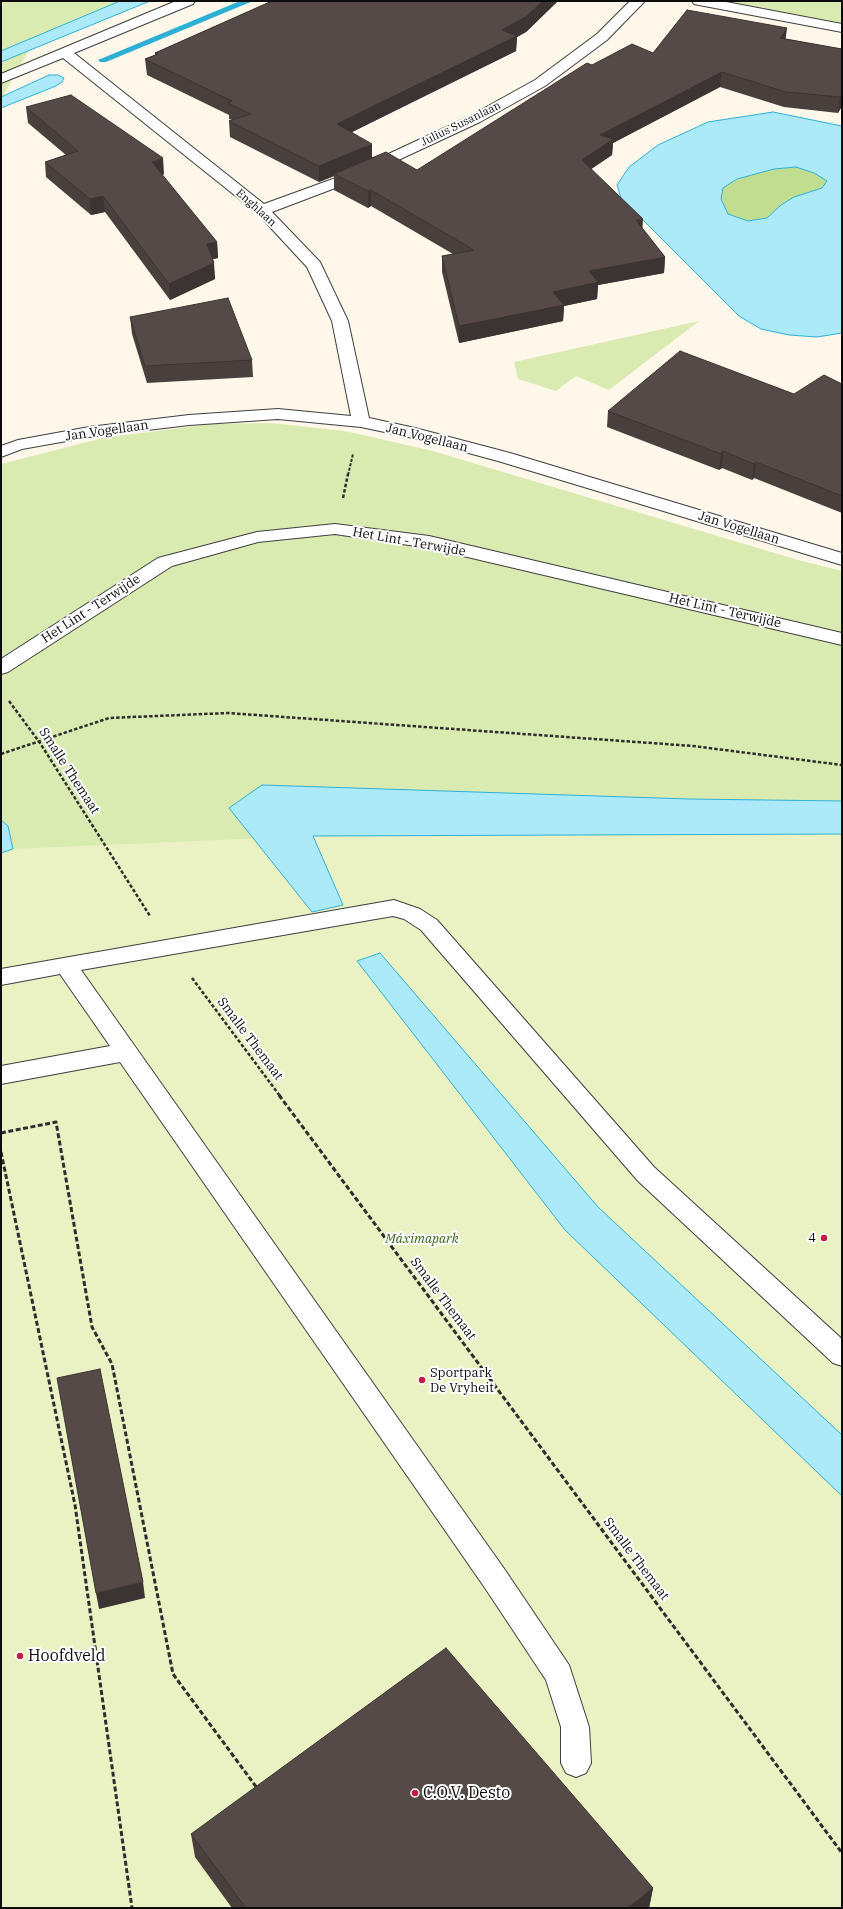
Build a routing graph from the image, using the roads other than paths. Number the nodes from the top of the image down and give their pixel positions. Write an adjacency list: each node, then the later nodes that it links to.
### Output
1 (188, 1): 5 (street)
2 (638, 1): 7 (street, Julius Susanlaan)
3 (698, 1): 4 (street)
4 (842, 28)
5 (65, 53): 6 (street); 7 (street, Enghlaan)
6 (1, 80)
7 (262, 210): 8 (street, Enghlaan)
8 (361, 422): 9 (street, Jan Vogellaan); 10 (street, Jan Vogellaan)
9 (1, 452)
10 (842, 559)
11 (842, 639): 12 (street, Het Lint - Terwijde)
12 (1, 668)
13 (65, 965): 14 (street); 15 (street); 17 (street)
14 (1, 976)
15 (126, 1052): 16 (street); 18 (street)
16 (1, 1075)
17 (842, 1355)
18 (576, 1763)

